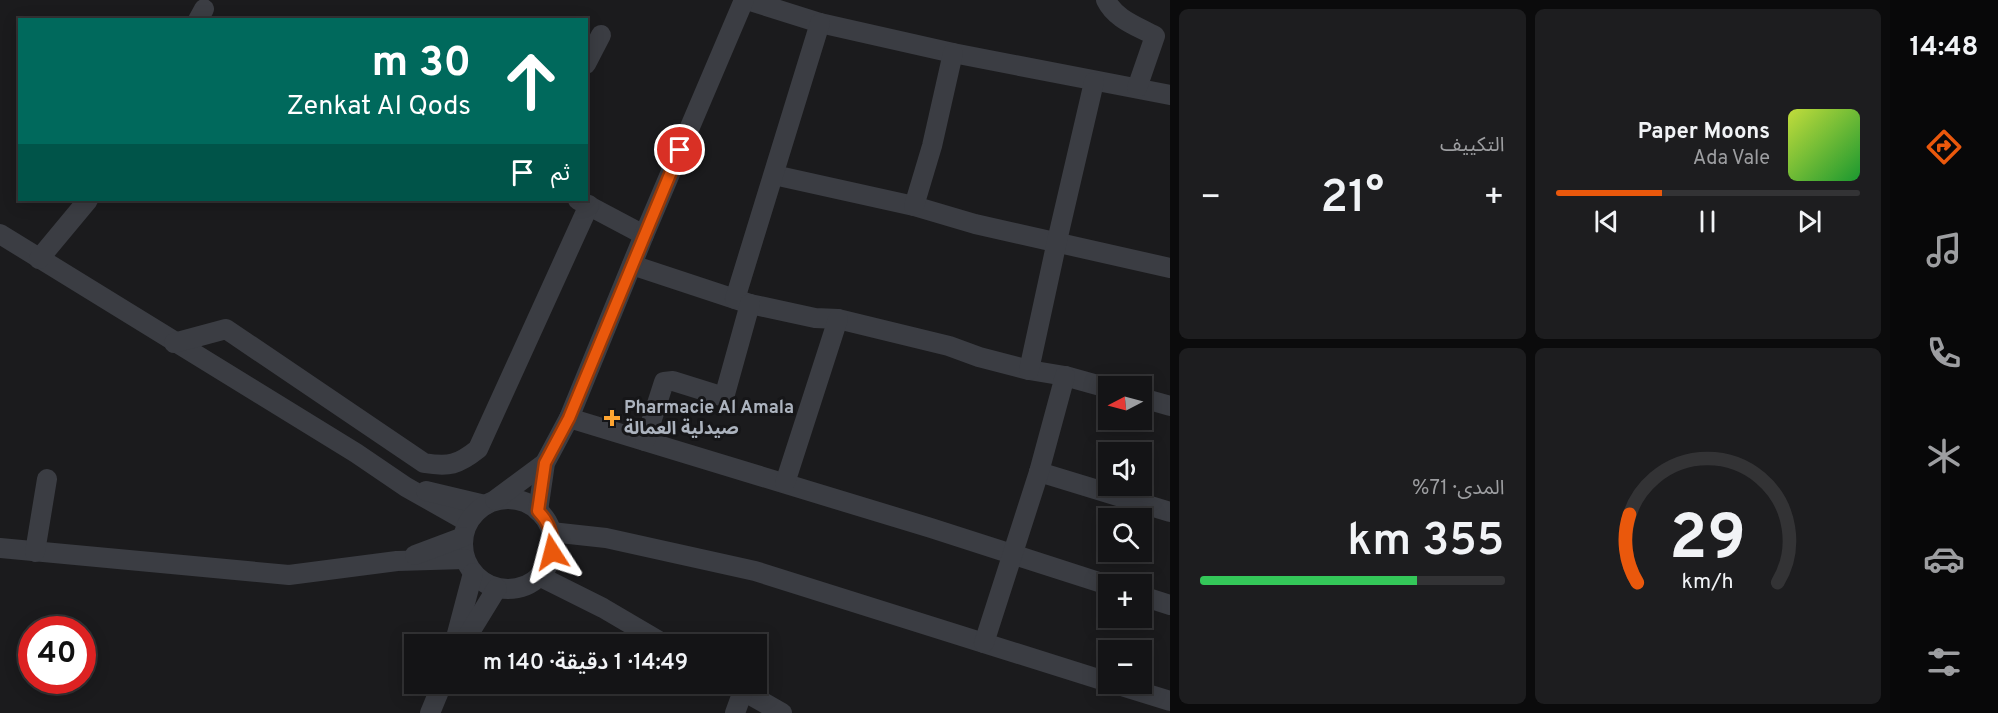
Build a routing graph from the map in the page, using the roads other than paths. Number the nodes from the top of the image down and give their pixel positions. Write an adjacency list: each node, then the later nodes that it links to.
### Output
1 (746, 0): 3 (street); 15 (street)
2 (1106, 0): 8 (street)
3 (820, 24): 5 (street); 10 (street)
4 (601, 35): 6 (street)
5 (953, 53): 7 (street); 13 (street)
6 (588, 60)
7 (1094, 81): 8 (street); 16 (street)
8 (1137, 88): 9 (street)
9 (1170, 95)
10 (774, 175): 13 (street); 20 (street)
11 (87, 201): 17 (street)
12 (584, 202): 15 (street); 22 (street)
13 (914, 206): 16 (street)
14 (0, 234): 17 (street)
15 (644, 235): 18 (street)
16 (1057, 241): 19 (street); 23 (street)
17 (39, 259): 22 (street)
18 (632, 265): 20 (street); 28 (street)
19 (1170, 268)
20 (743, 302): 21 (street); 29 (street)
21 (838, 320): 23 (street); 33 (street)
22 (174, 343): 34 (street)
23 (1029, 370): 24 (street)
24 (1065, 376): 25 (street); 31 (street)
25 (1098, 385)
26 (1152, 401): 27 (street)
27 (1170, 406)
28 (569, 418): 29 (street); 30 (street)
29 (645, 441): 33 (street)
30 (545, 463): 35 (street); 36 (street)
31 (1039, 472): 37 (street); 42 (street)
32 (47, 479): 41 (street)
33 (785, 483): 42 (street)
34 (406, 486): 35 (street); 38 (street)
35 (490, 503): 36 (street); 38 (street)
36 (538, 511): 39 (street)
37 (1170, 512)
38 (466, 530): 43 (street); 44 (street)
39 (551, 532): 45 (street); 53 (street)
40 (0, 548): 41 (street)
41 (35, 552): 43 (street)
42 (1014, 554): 46 (street); 53 (street)
43 (397, 561): 44 (street)
44 (469, 566): 47 (street); 50 (street)
45 (544, 569): 47 (street); 52 (street)
46 (1098, 582)
47 (497, 588): 51 (street)
48 (1152, 599): 49 (street)
49 (1170, 605)
50 (456, 634)
51 (469, 634)
52 (647, 634)
53 (984, 643): 54 (street)
54 (1098, 679)
55 (438, 694): 60 (street)
56 (737, 694): 61 (street)
57 (748, 694): 62 (street)
58 (1147, 694): 59 (street)
59 (1170, 701)
60 (430, 713)
61 (735, 713)
62 (782, 713)

